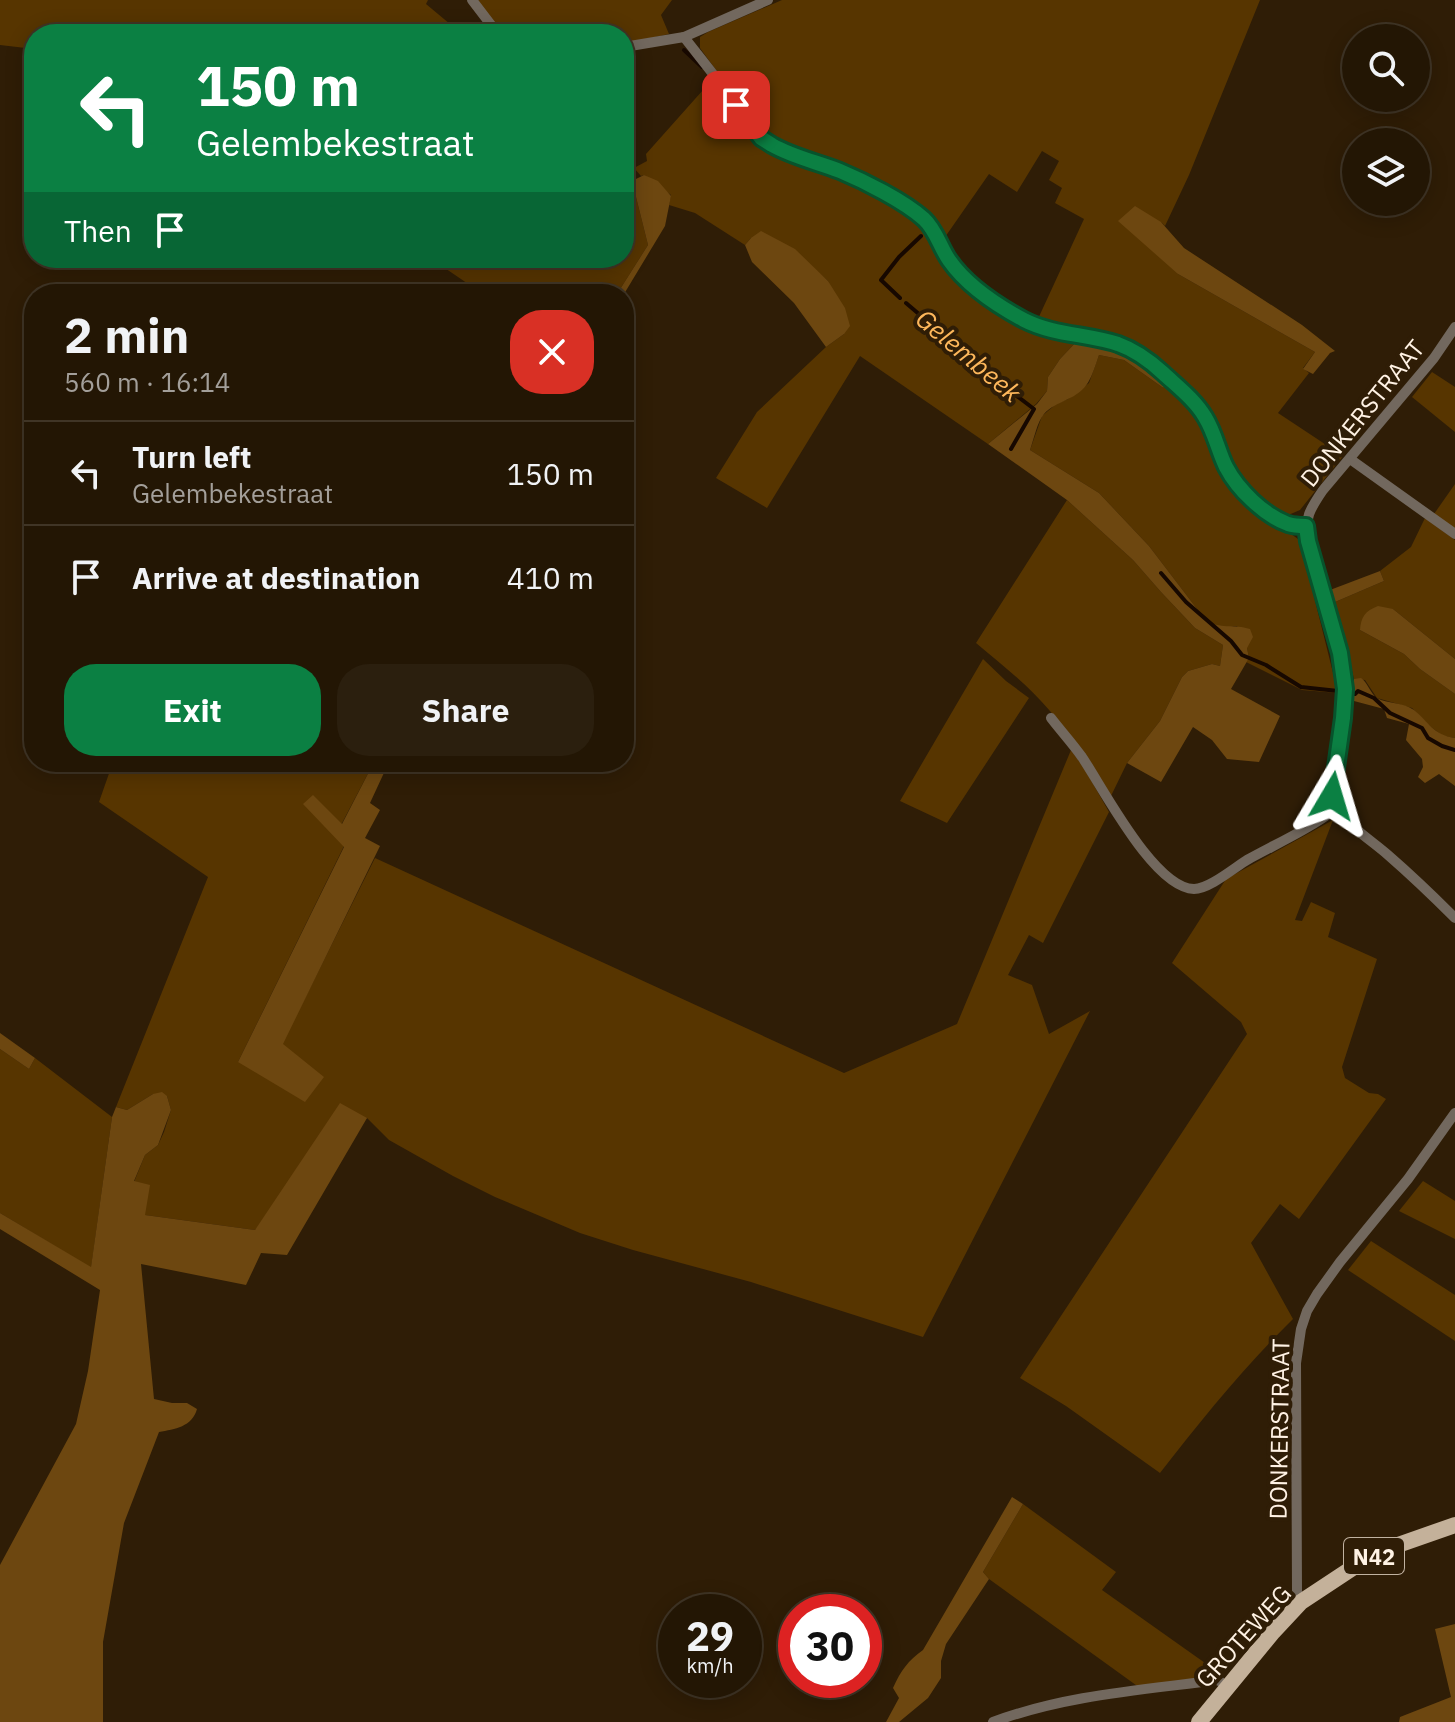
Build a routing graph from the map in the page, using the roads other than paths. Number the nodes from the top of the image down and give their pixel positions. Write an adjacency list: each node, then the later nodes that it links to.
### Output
1 (472, 0): 3 (street)
2 (768, 0): 4 (street)
3 (490, 24)
4 (684, 37): 5 (street); 8 (street)
5 (634, 45)
6 (1455, 327): 7 (street, DONKERSTRAAT)
7 (1350, 459): 8 (street, DONKERSTRAAT); 9 (street)
8 (1306, 526): 11 (street, DONKERSTRAAT)
9 (1455, 534)
10 (1051, 718): 11 (street)
11 (1337, 808): 12 (street)
12 (1455, 918)
13 (1455, 1113): 15 (street, DONKERSTRAAT)
14 (1455, 1525): 15 (main road, GROTEWEG / N42)
15 (1301, 1602): 16 (main road, GROTEWEG / N42)
16 (1228, 1687): 17 (street); 18 (main road, GROTEWEG / N42)
17 (993, 1722)
18 (1199, 1722)

